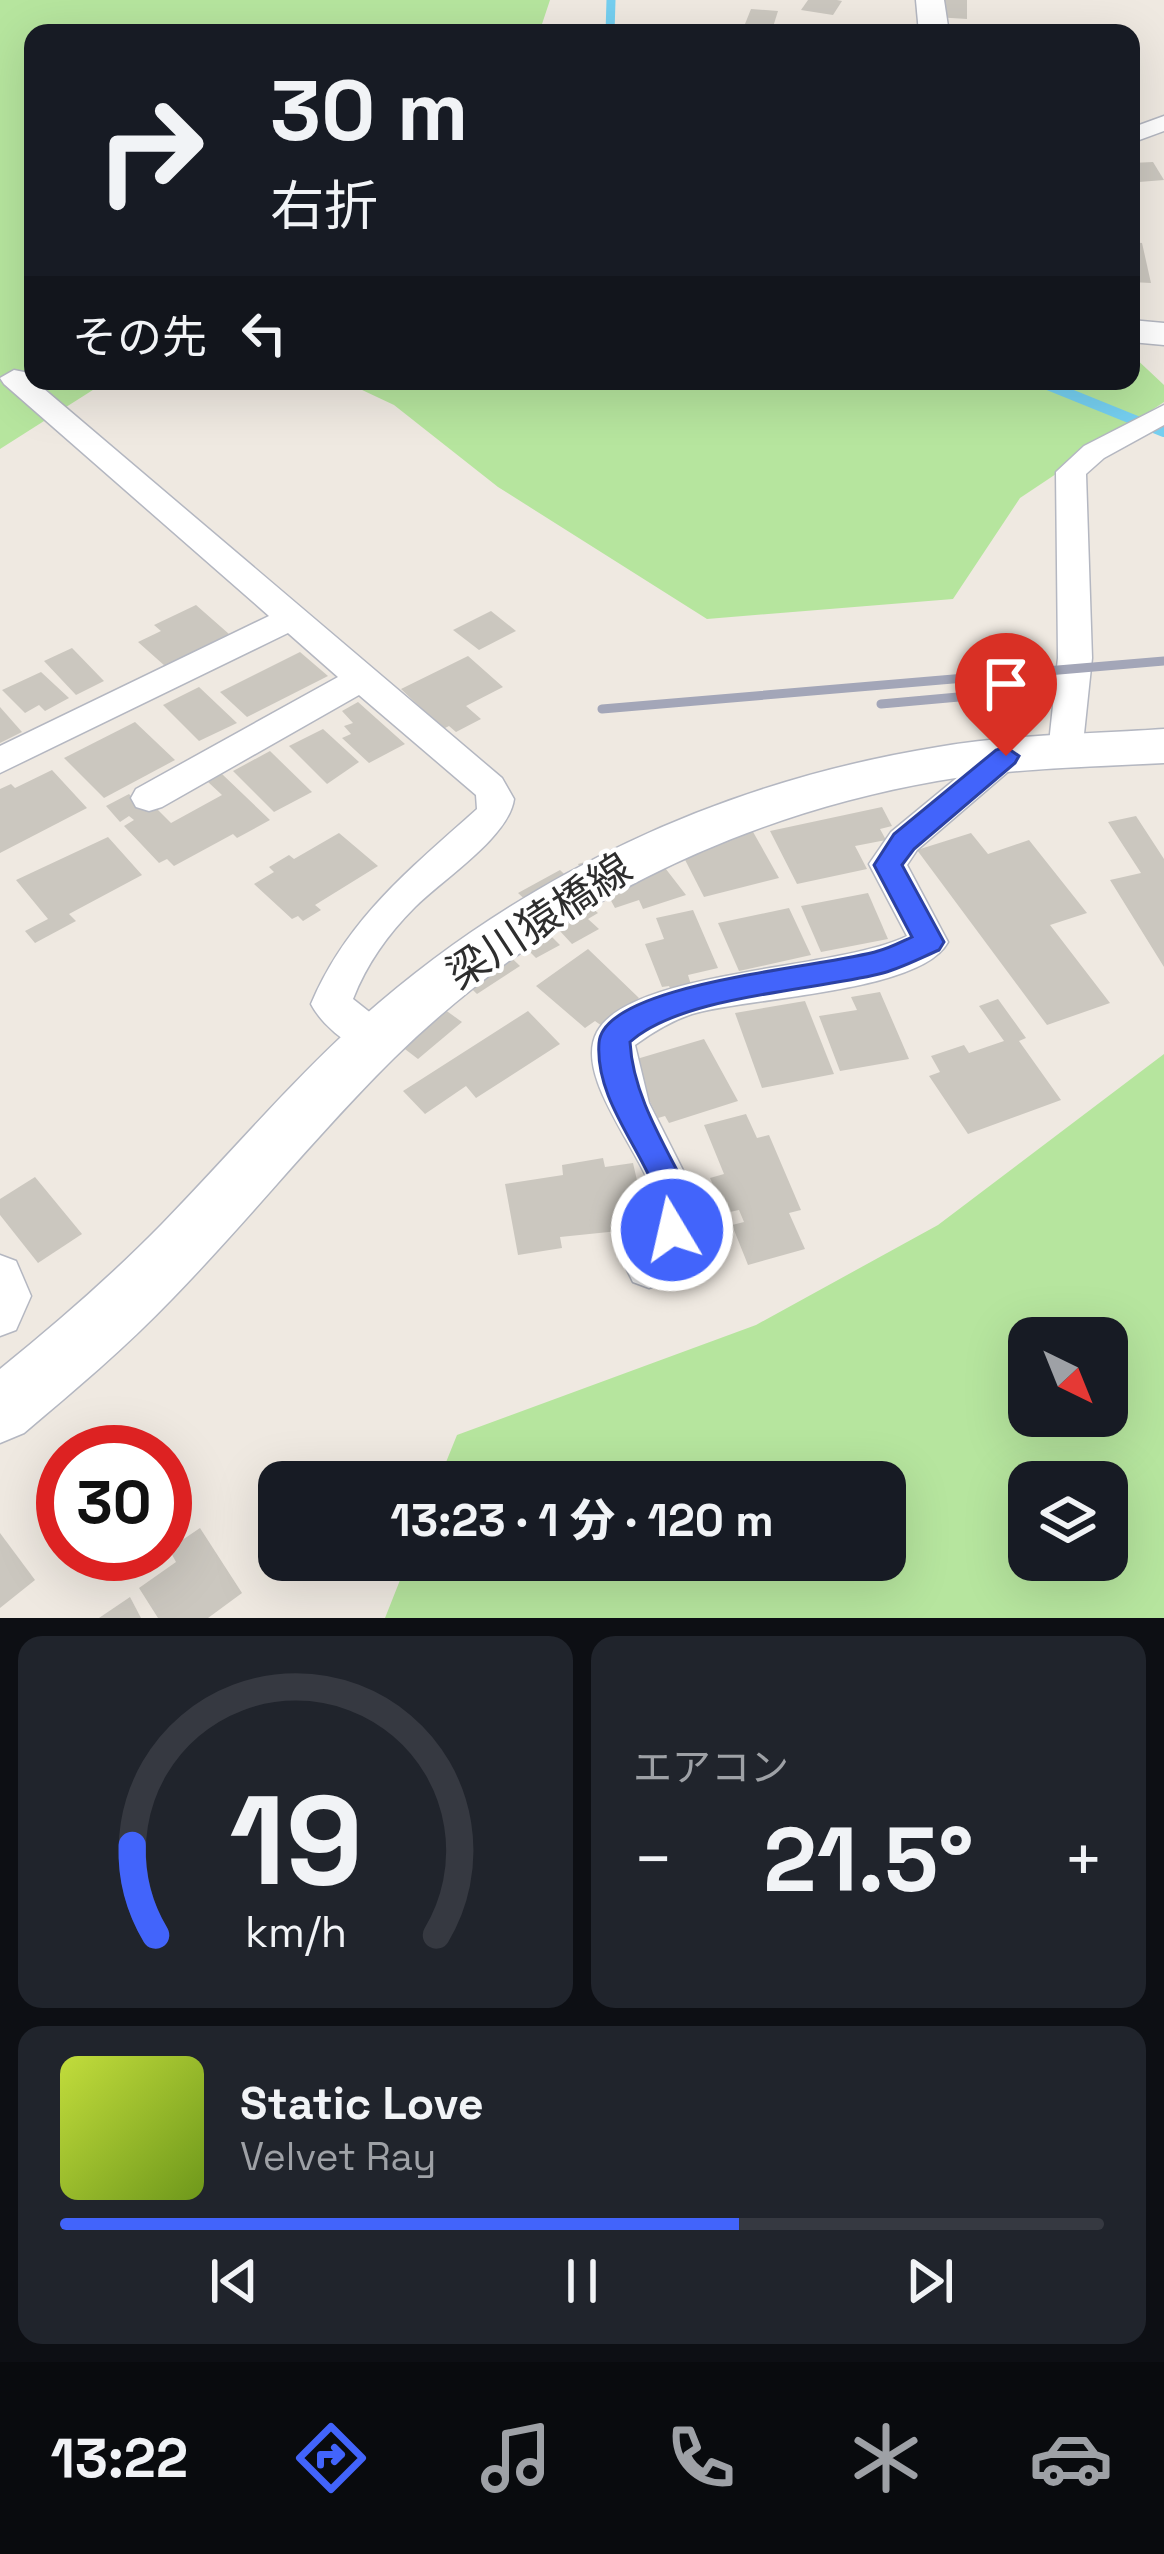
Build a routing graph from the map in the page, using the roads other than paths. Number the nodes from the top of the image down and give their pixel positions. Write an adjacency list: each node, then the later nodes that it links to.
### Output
1 (14, 378): 2 (street)
2 (24, 387)
3 (28, 390): 5 (street)
4 (1157, 416): 8 (street)
5 (289, 619): 6 (street); 10 (street)
6 (361, 679): 11 (street); 12 (street)
7 (1164, 746): 8 (main road, 梁川猿橋線)
8 (1065, 753): 9 (main road, 梁川猿橋線)
9 (1006, 756): 12 (main road, 梁川猿橋線); 13 (street)
10 (0, 761)
11 (148, 798)
12 (376, 1040): 16 (main road, 梁川猿橋線)
13 (649, 1268)
14 (0, 1275): 15 (street)
15 (0, 1315)
16 (0, 1412)

